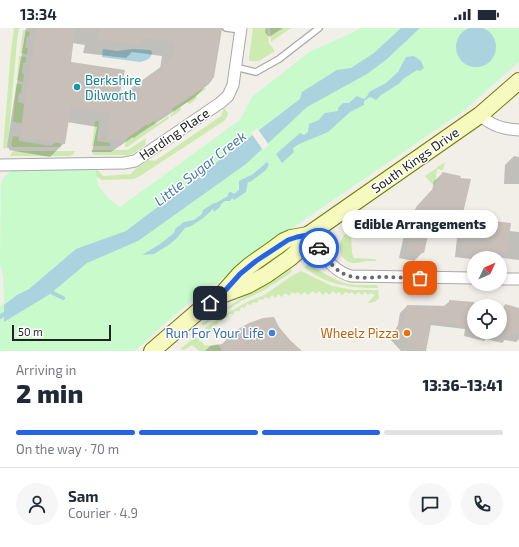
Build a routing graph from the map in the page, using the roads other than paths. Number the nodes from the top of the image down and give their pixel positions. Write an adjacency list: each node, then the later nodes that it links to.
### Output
1 (226, 28): 3 (lane)
2 (319, 28): 4 (lane)
3 (241, 29): 4 (street, Harding Place)
4 (235, 67): 8 (street, Harding Place)
5 (519, 81): 6 (main road, South Kings Drive)
6 (480, 115): 7 (street); 9 (main road, South Kings Drive)
7 (519, 130)
8 (0, 165)
9 (308, 235): 10 (street); 13 (main road, South Kings Drive)
10 (467, 278)
11 (507, 279): 12 (street)
12 (519, 279)
13 (152, 351)

